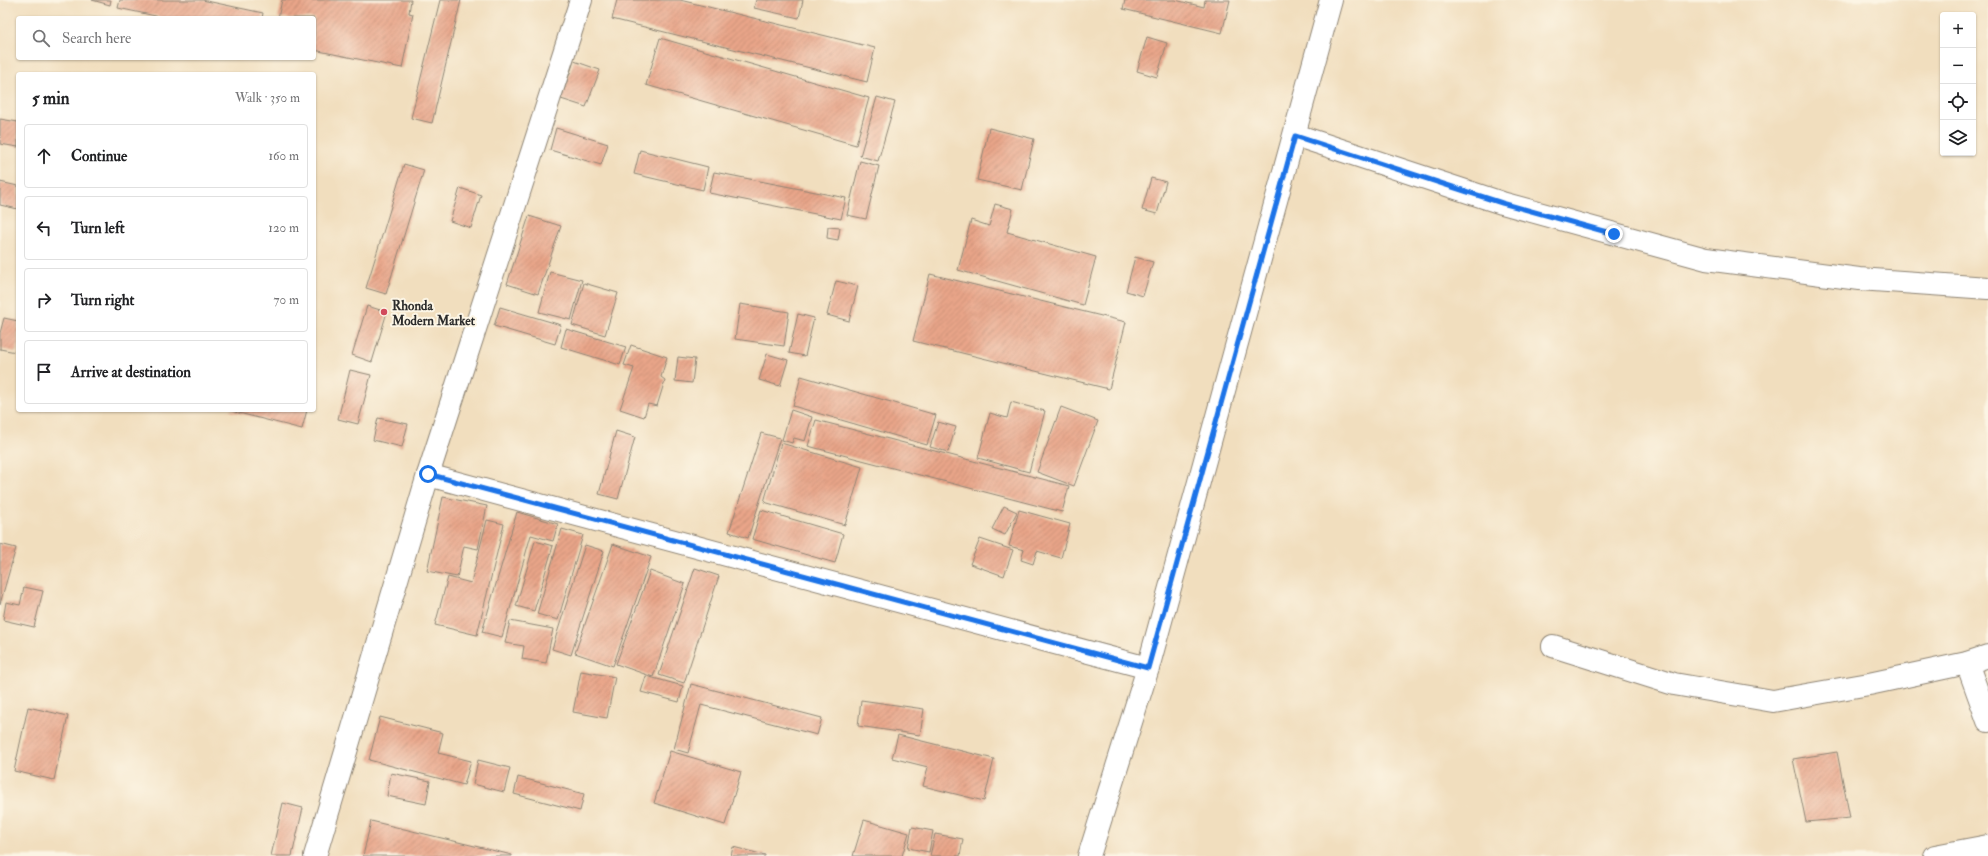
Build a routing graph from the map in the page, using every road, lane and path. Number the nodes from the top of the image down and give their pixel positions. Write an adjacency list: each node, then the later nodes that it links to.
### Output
1 (581, 0): 5 (street)
2 (1331, 0): 3 (street)
3 (1295, 136): 4 (street); 9 (street)
4 (1988, 288)
5 (428, 474): 9 (street); 12 (street)
6 (1553, 646): 8 (street)
7 (1988, 656): 8 (street)
8 (1967, 663): 10 (street)
9 (1148, 668): 13 (street)
10 (1988, 721)
11 (1988, 846): 14 (street)
12 (315, 856)
13 (1089, 856)
14 (1935, 856)

